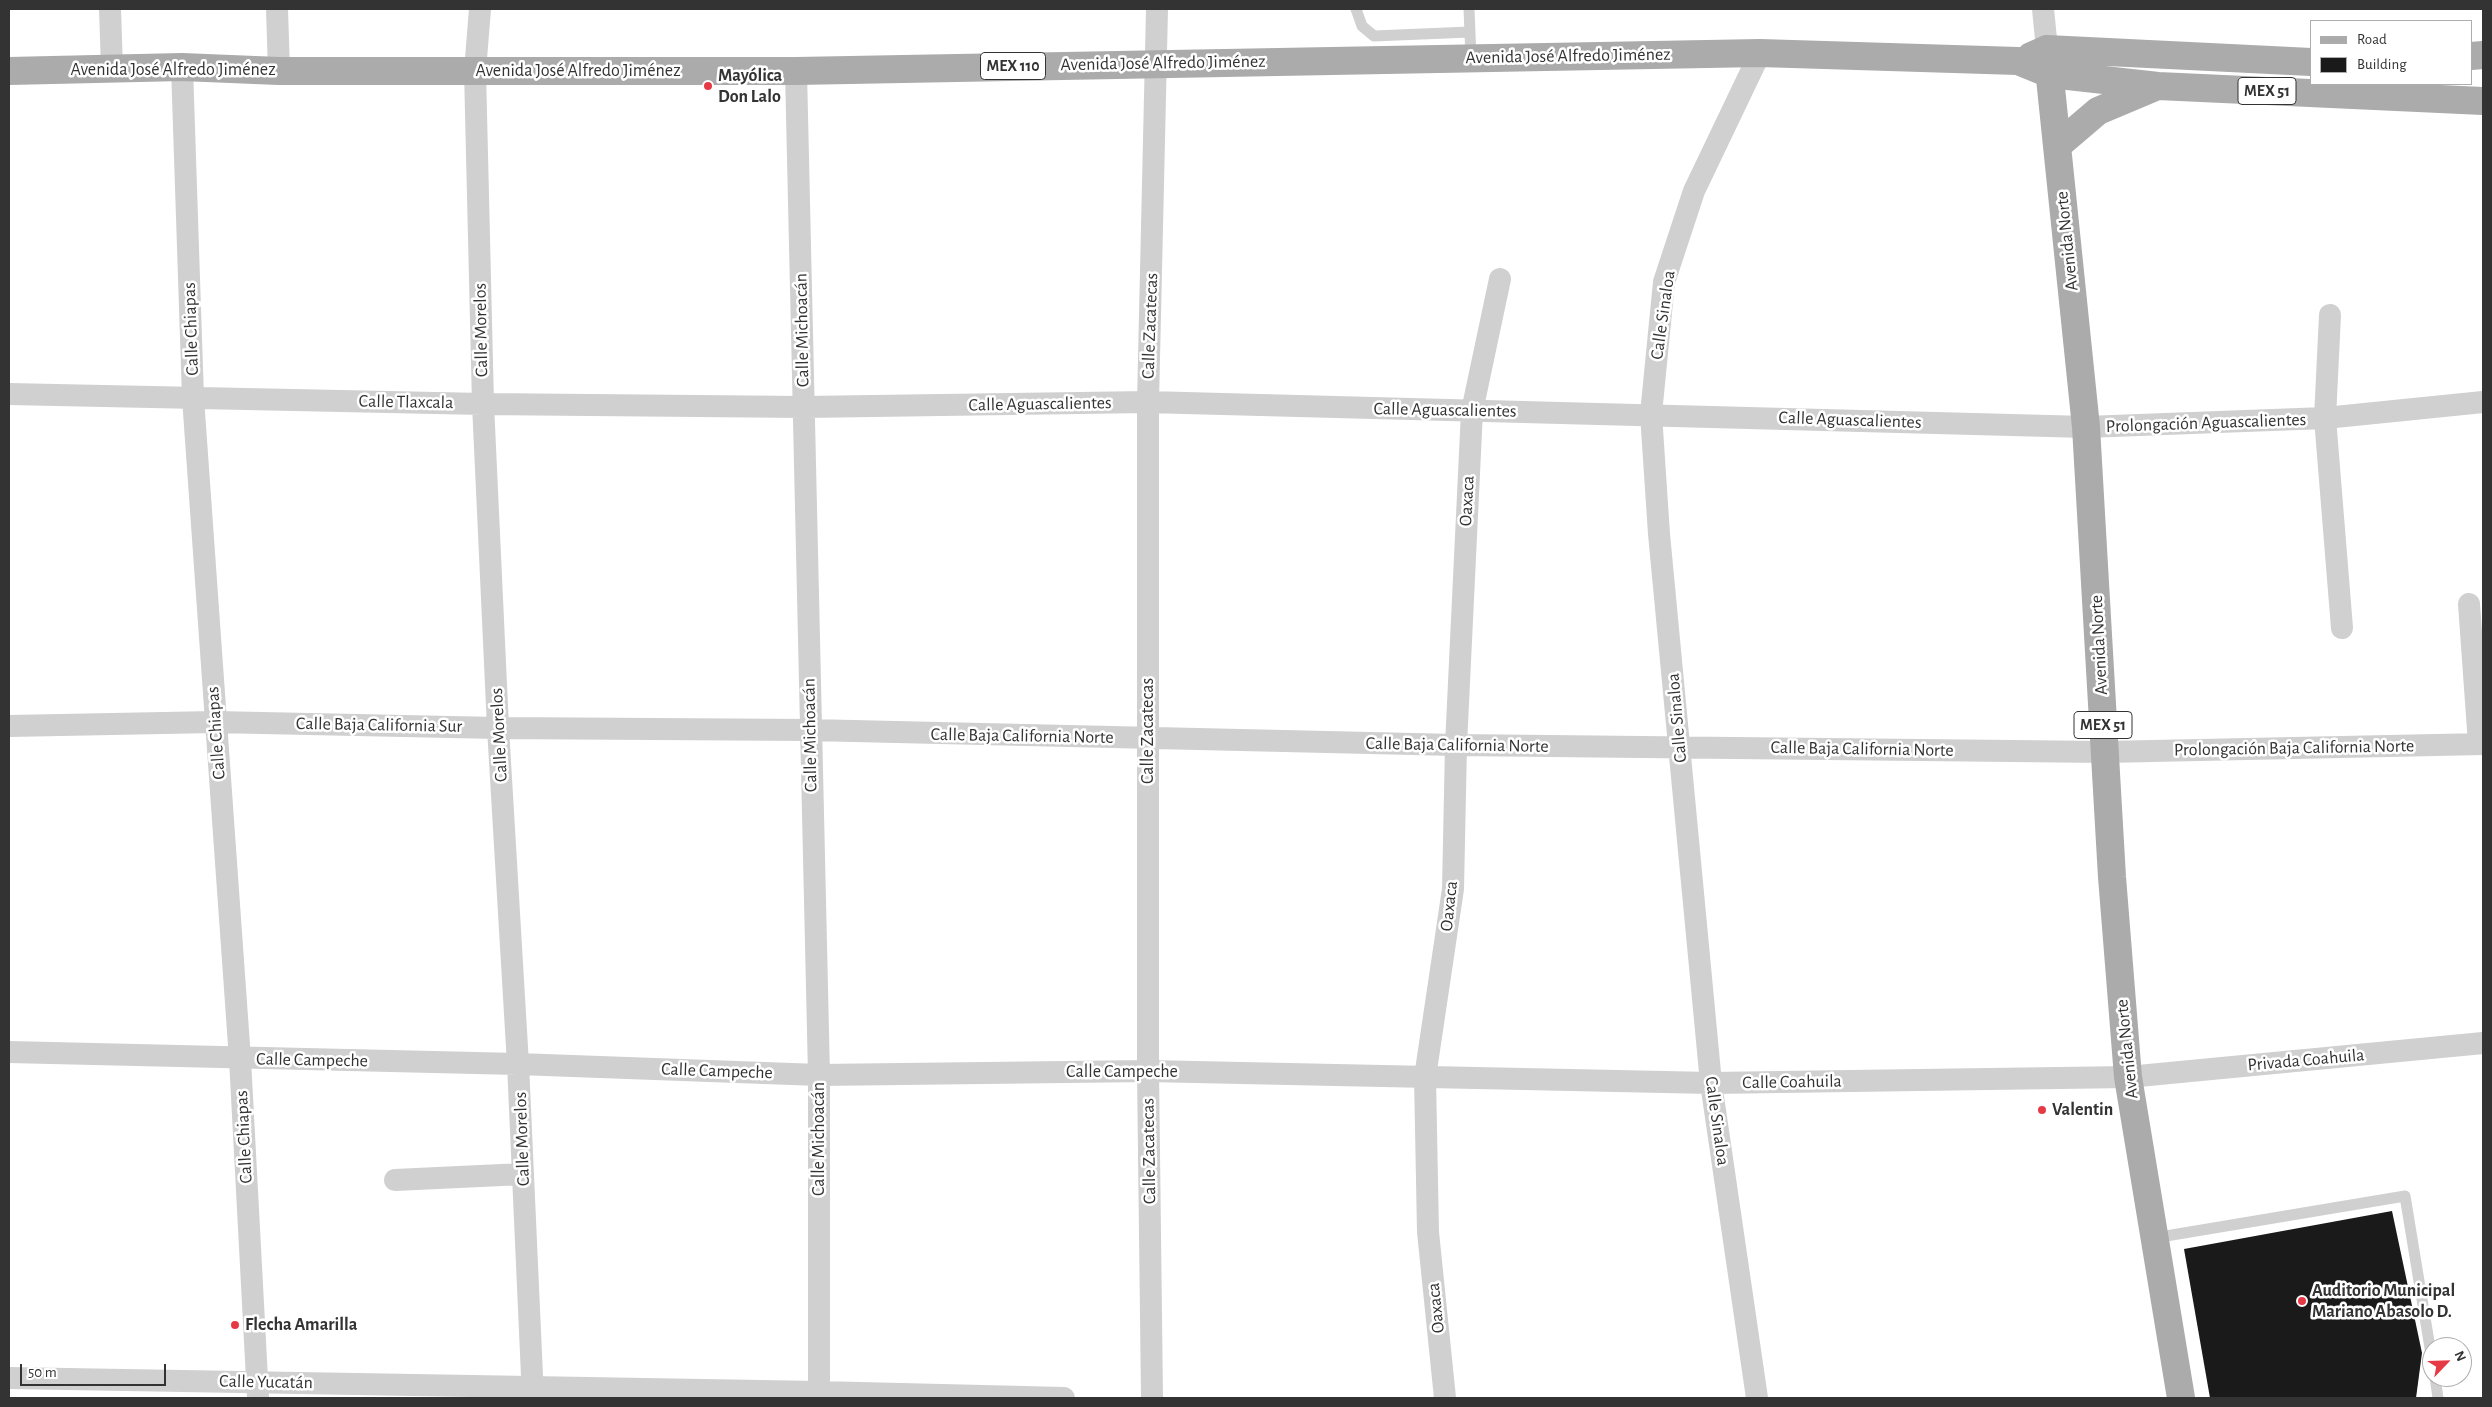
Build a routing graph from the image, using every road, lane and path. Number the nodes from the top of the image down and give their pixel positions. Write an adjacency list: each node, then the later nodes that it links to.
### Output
1 (110, 9): 14 (street)
2 (278, 9): 16 (street)
3 (480, 9): 17 (street, Calle Morelos)
4 (1157, 9): 12 (street, Calle Zacatecas)
5 (1356, 9): 8 (lane)
6 (1468, 9): 8 (lane)
7 (2043, 9): 10 (street, Avenida Norte)
8 (1470, 45): 9 (main road, Avenida José Alfredo Jiménez / MEX 110); 12 (main road, Avenida José Alfredo Jiménez / MEX 110)
9 (1760, 54): 10 (main road, Avenida José Alfredo Jiménez / MEX 110); 32 (street, Calle Sinaloa)
10 (2049, 61): 11 (main road, MEX 51); 19 (main road, MEX 51); 22 (main road, Avenida Norte / MEX 51)
11 (2310, 62)
12 (1157, 63): 18 (main road, Avenida José Alfredo Jiménez / MEX 110); 27 (street, Calle Zacatecas)
13 (182, 67): 14 (main road, Avenida José Alfredo Jiménez / MEX 110); 16 (main road, Avenida José Alfredo Jiménez / MEX 110); 26 (street, Calle Chiapas)
14 (112, 68): 15 (main road, Avenida José Alfredo Jiménez / MEX 110)
15 (9, 71)
16 (279, 71): 17 (main road, Avenida José Alfredo Jiménez / MEX 110)
17 (475, 71): 18 (main road, Avenida José Alfredo Jiménez / MEX 110); 29 (street, Calle Morelos)
18 (796, 71): 30 (street, Calle Michoacán)
19 (2158, 86): 20 (main road, MEX 51); 22 (main road)
20 (2373, 90): 21 (main road, MEX 51)
21 (2483, 101)
22 (2057, 146): 34 (main road, Avenida Norte / MEX 51)
23 (1500, 279): 31 (street, Oaxaca)
24 (2330, 315): 33 (street)
25 (9, 394): 26 (street, Calle Tlaxcala)
26 (193, 398): 29 (street, Calle Tlaxcala); 37 (street, Calle Chiapas)
27 (1148, 402): 30 (street, Calle Aguascalientes); 31 (street, Calle Aguascalientes); 41 (street, Calle Zacatecas)
28 (2483, 402): 33 (street, Prolongación Aguascalientes)
29 (483, 404): 30 (street, Calle Tlaxcala); 39 (street, Calle Morelos)
30 (804, 407): 40 (street, Calle Michoacán)
31 (1472, 411): 32 (street, Calle Aguascalientes); 43 (street, Oaxaca)
32 (1651, 414): 34 (street, Calle Aguascalientes); 44 (street, Calle Sinaloa)
33 (2325, 418): 34 (street, Prolongación Aguascalientes); 36 (street, Prolongación Aguascalientes)
34 (2086, 427): 45 (main road, Avenida Norte / MEX 51)
35 (2469, 604): 42 (street)
36 (2342, 628)
37 (215, 722): 38 (street, Calle Baja California Sur); 39 (street, Calle Baja California Sur); 48 (street, Calle Chiapas)
38 (9, 726)
39 (498, 728): 40 (street, Calle Baja California Sur); 49 (street, Calle Morelos)
40 (810, 730): 41 (street, Calle Baja California Norte); 51 (street, Calle Michoacán)
41 (1148, 739): 43 (street, Calle Baja California Norte); 50 (street, Calle Zacatecas)
42 (2481, 744): 45 (street, Prolongación Baja California Norte)
43 (1456, 745): 44 (street, Calle Baja California Norte); 52 (street, Oaxaca)
44 (1679, 747): 45 (street, Calle Baja California Norte); 54 (street, Calle Sinaloa)
45 (2105, 752): 53 (main road, Avenida Norte / MEX 51)
46 (2483, 1043): 53 (street, Privada Coahuila)
47 (9, 1052): 48 (street, Calle Campeche)
48 (240, 1058): 49 (street, Calle Campeche); 60 (street, Calle Chiapas)
49 (518, 1064): 51 (street, Calle Campeche); 55 (street, Calle Morelos)
50 (1148, 1072): 51 (street, Calle Campeche); 52 (street, Calle Campeche); 64 (street, Calle Zacatecas)
51 (819, 1075): 62 (street, Calle Michoacán)
52 (1426, 1077): 54 (street, Calle Coahuila); 65 (street, Oaxaca)
53 (2128, 1077): 54 (street, Calle Coahuila); 57 (main road, Avenida Norte / MEX 51)
54 (1711, 1083): 66 (street, Calle Sinaloa)
55 (523, 1174): 56 (street); 61 (street, Calle Morelos)
56 (395, 1180)
57 (2154, 1238): 58 (lane); 67 (main road, Avenida Norte / MEX 51)
58 (2428, 1337)
59 (9, 1378): 60 (street, Calle Yucatán)
60 (257, 1390): 61 (street, Calle Yucatán)
61 (533, 1392): 62 (street, Calle Yucatán)
62 (820, 1395): 63 (street, Calle Yucatán)
63 (1064, 1398)
64 (1152, 1398)
65 (1445, 1398)
66 (1757, 1398)
67 (2181, 1398)

